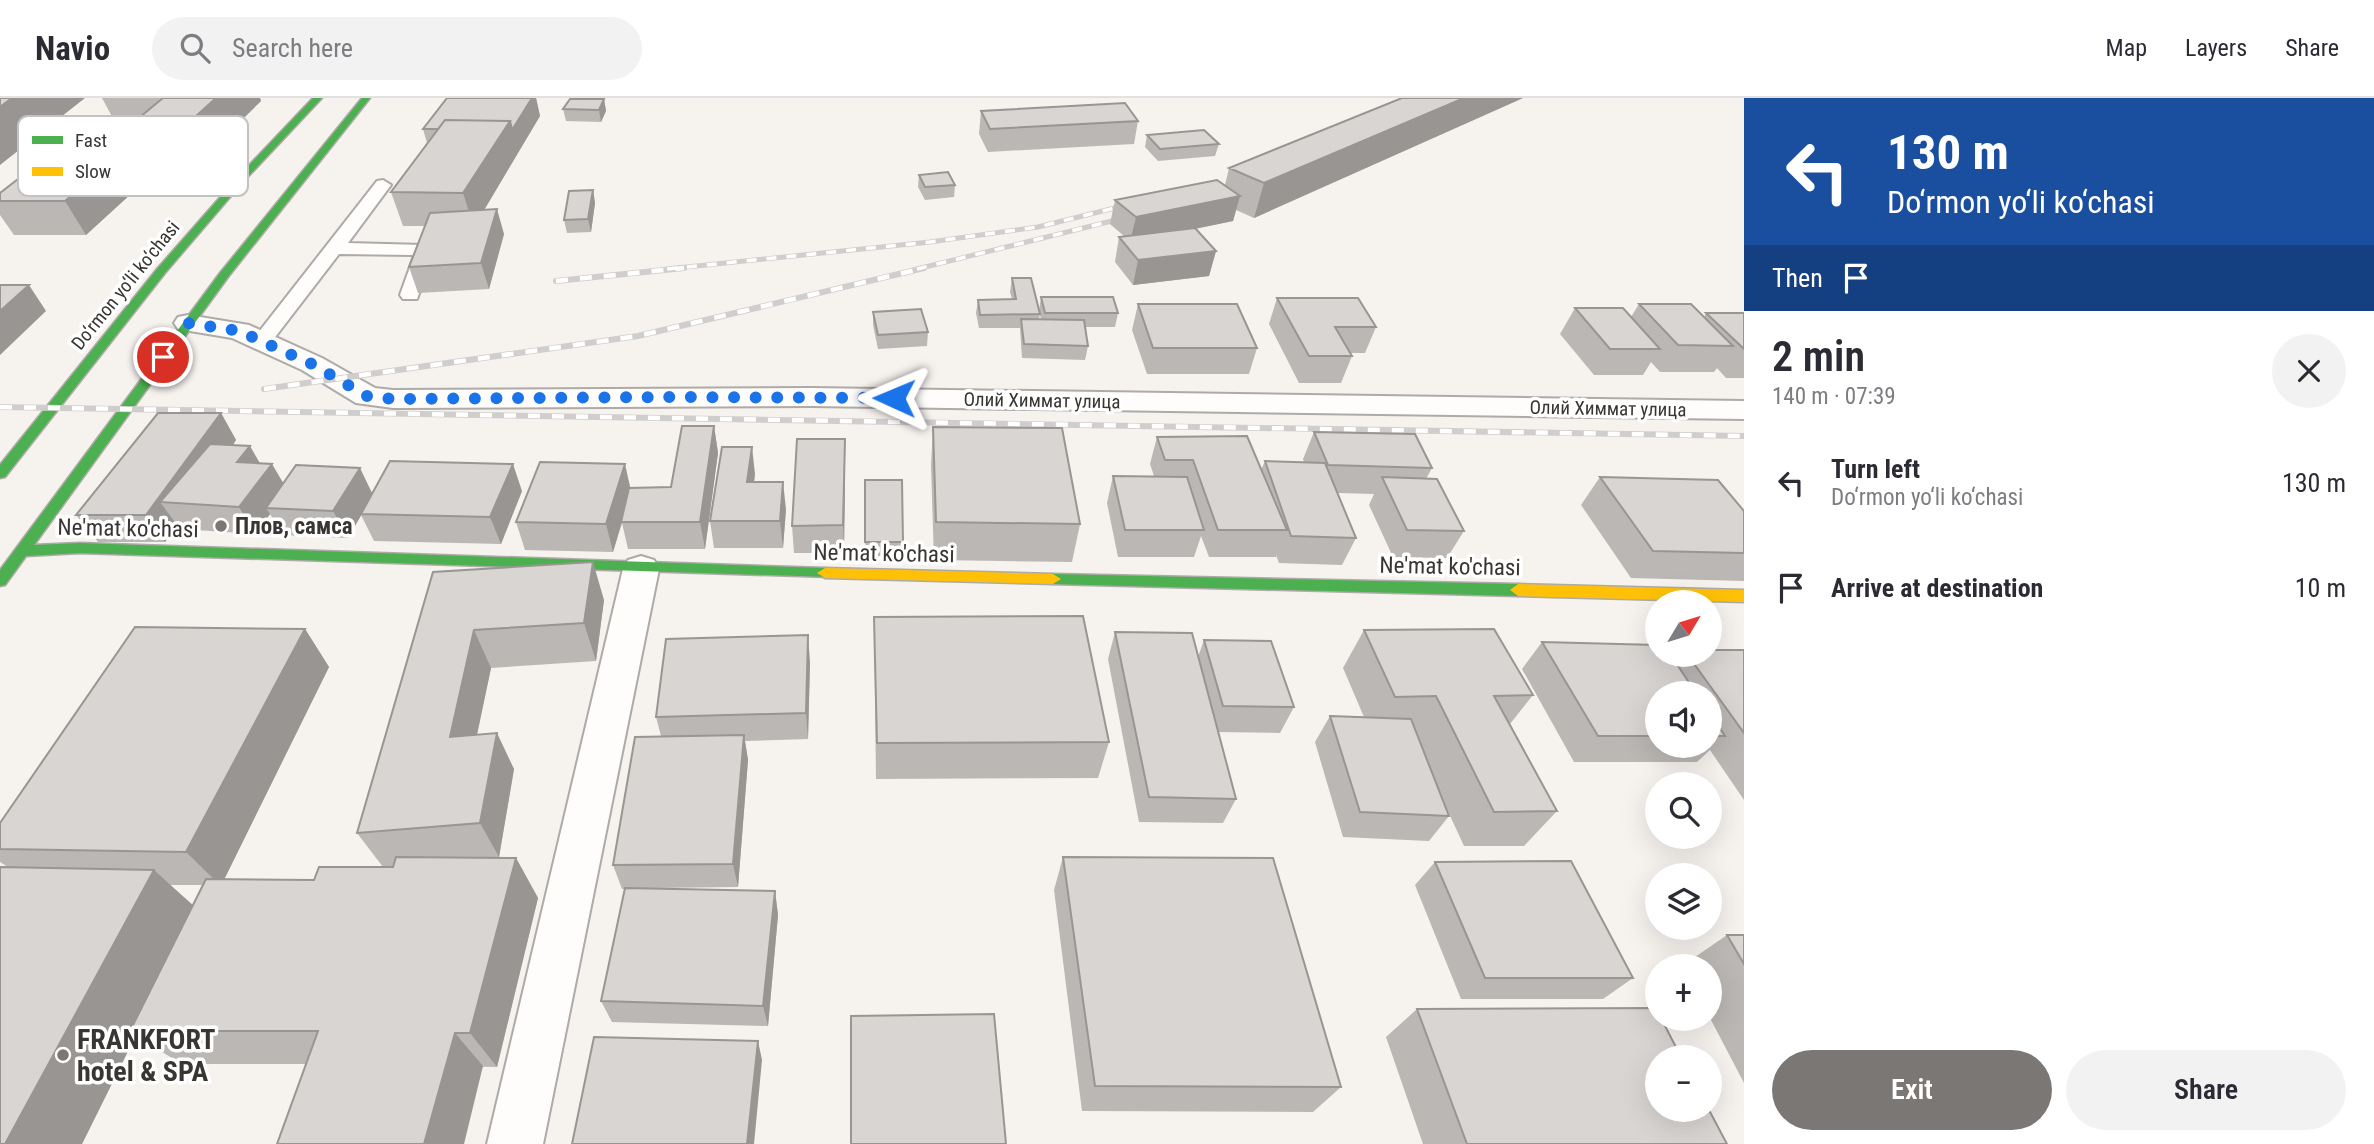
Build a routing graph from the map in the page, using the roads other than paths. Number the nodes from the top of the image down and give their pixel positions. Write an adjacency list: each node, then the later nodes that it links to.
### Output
1 (318, 98): 3 (main road, Do‘rmon yo‘li ko‘chasi)
2 (366, 98): 8 (main road)
3 (248, 172)
4 (383, 185): 6 (lane)
5 (226, 196): 11 (main road, Do‘rmon yo‘li ko‘chasi)
6 (334, 248): 7 (lane); 9 (lane)
7 (410, 295)
8 (188, 323): 9 (street, Олий Химмат улица); 12 (main road)
9 (262, 341): 10 (street, Олий Химмат улица)
10 (1744, 410)
11 (0, 474)
12 (22, 551): 13 (main road, Ne'mat ko'chasi); 14 (main road)
13 (641, 569): 15 (main road, Ne'mat ko'chasi); 16 (street)
14 (0, 580)
15 (1744, 596)
16 (515, 1144)

